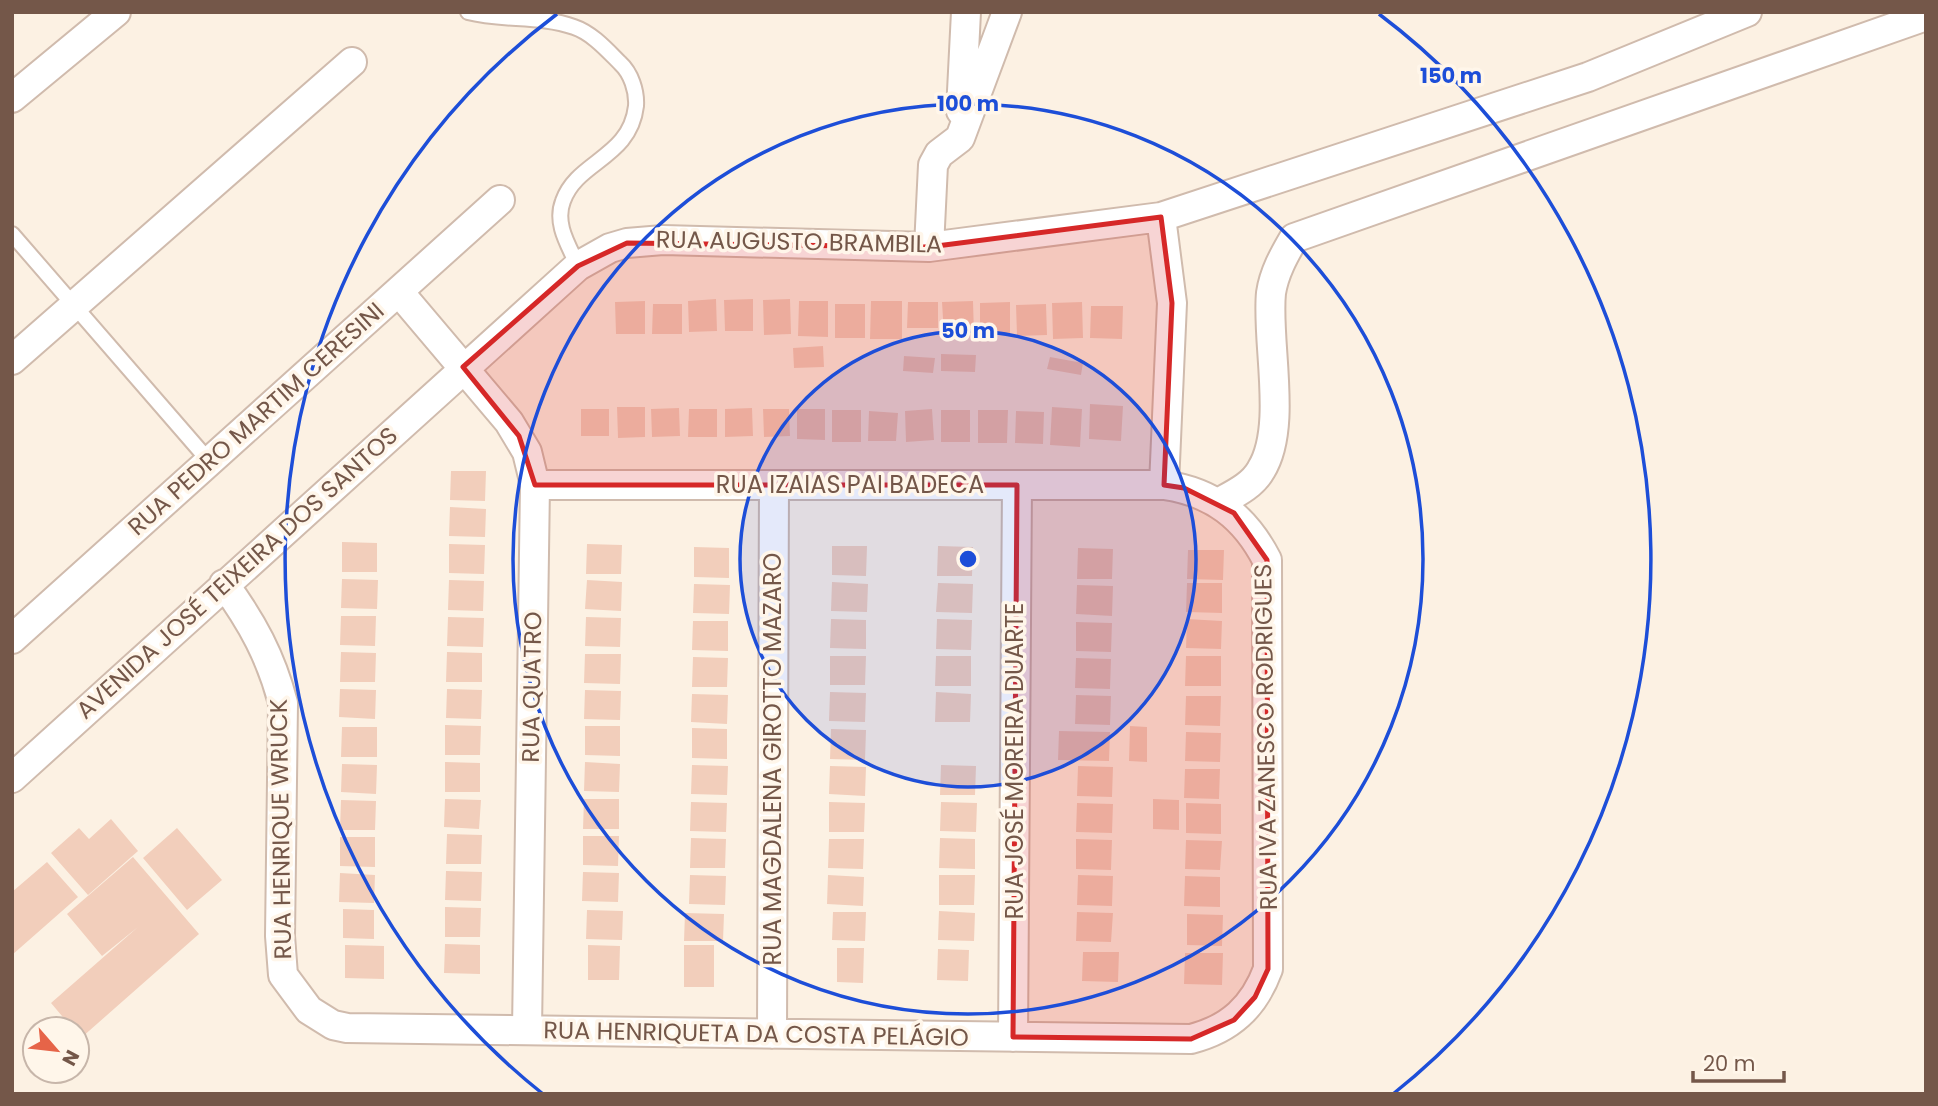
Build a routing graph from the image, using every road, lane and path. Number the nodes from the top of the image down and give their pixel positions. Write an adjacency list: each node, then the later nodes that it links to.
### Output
1 (116, 12): 8 (street)
2 (468, 12): 14 (lane)
3 (966, 12): 9 (street)
4 (1007, 12): 9 (street)
5 (1747, 12): 11 (street, RUA AUGUSTO BRAMBILA)
6 (1926, 16): 24 (street)
7 (352, 62): 16 (street)
8 (12, 98)
9 (960, 138): 13 (street)
10 (499, 200): 15 (street, RUA PEDRO MARTIM CERESINI)
11 (1161, 217): 13 (street, RUA AUGUSTO BRAMBILA); 23 (street)
12 (12, 234): 16 (lane)
13 (929, 247): 14 (street, RUA AUGUSTO BRAMBILA)
14 (578, 266): 18 (street, RUA AUGUSTO BRAMBILA)
15 (399, 292): 18 (street, RUA QUATRO); 19 (street, RUA PEDRO MARTIM CERESINI)
16 (73, 304): 17 (street); 19 (lane)
17 (12, 360)
18 (463, 368): 20 (street, RUA QUATRO); 25 (street, AVENIDA JOSÉ TEIXEIRA DOS SANTOS)
19 (209, 461): 26 (street, RUA PEDRO MARTIM CERESINI)
20 (535, 485): 21 (street, RUA IZAIAS PAI BADECA); 30 (street, RUA QUATRO)
21 (774, 485): 22 (street, RUA IZAIAS PAI BADECA); 31 (street, RUA MAGDALENA GIROTTO MAZARO)
22 (1017, 485): 23 (street, RUA IZAIAS PAI BADECA); 32 (street, RUA JOSÉ MOREIRA DUARTE)
23 (1164, 485): 24 (street, RUA IVA ZANESCO RODRIGUES)
24 (1219, 503): 29 (street, RUA IVA ZANESCO RODRIGUES)
25 (224, 584): 27 (street, AVENIDA JOSÉ TEIXEIRA DOS SANTOS); 28 (street, RUA HENRIQUE WRUCK)
26 (12, 639)
27 (12, 778)
28 (298, 999): 30 (street, RUA HENRIQUETA DA COSTA PELÁGIO)
29 (1221, 1029): 32 (street, RUA HENRIQUETA DA COSTA PELÁGIO)
30 (527, 1031): 31 (street, RUA HENRIQUETA DA COSTA PELÁGIO)
31 (772, 1034): 32 (street, RUA HENRIQUETA DA COSTA PELÁGIO)
32 (1013, 1037)

